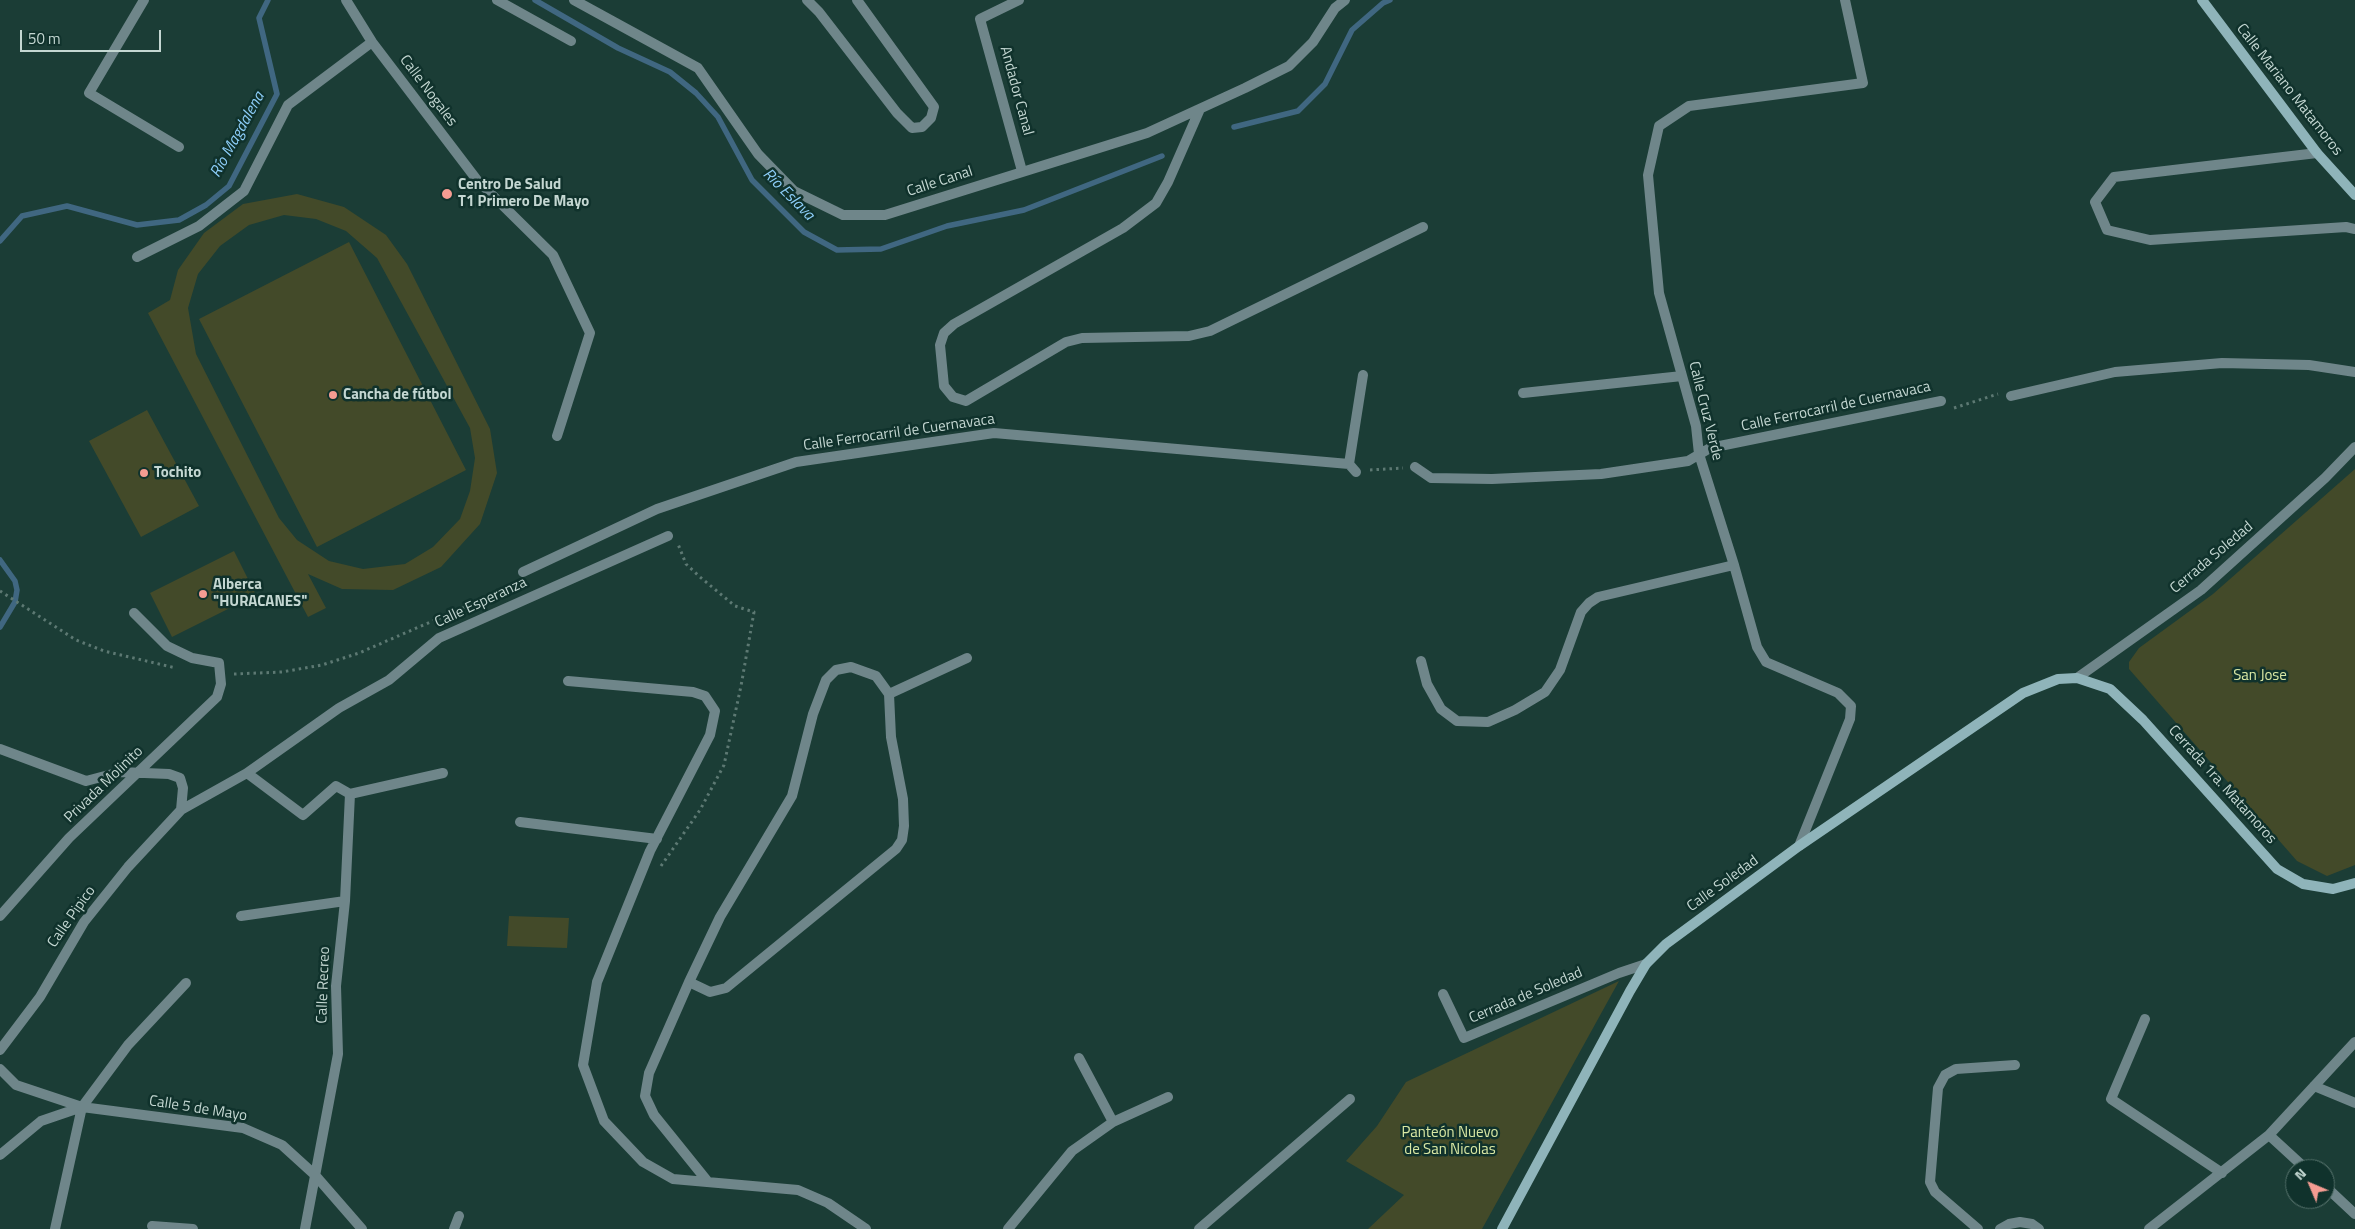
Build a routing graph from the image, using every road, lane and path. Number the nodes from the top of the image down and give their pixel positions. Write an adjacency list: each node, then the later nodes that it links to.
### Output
1 (144, 0): 14 (street)
2 (346, 0): 12 (street, Calle Nogales)
3 (498, 0): 11 (street)
4 (574, 0): 16 (street, Calle Canal)
5 (807, 0): 6 (street)
6 (857, 0)
7 (1019, 0): 16 (street, Andador Canal)
8 (1345, 0): 13 (street, Calle Canal)
9 (1845, 0): 23 (street, Calle Cruz Verde)
10 (2202, 0): 15 (street, Calle Mariano Matamoros)
11 (571, 41)
12 (372, 42): 20 (street); 27 (street, Calle Nogales)
13 (1200, 109): 16 (street, Calle Canal); 18 (street)
14 (179, 147)
15 (2316, 153): 17 (street, Calle Mariano Matamoros); 19 (street)
16 (1022, 171)
17 (2355, 195)
18 (1423, 227)
19 (2355, 229)
20 (137, 257)
21 (2355, 372): 25 (street)
22 (1363, 375): 30 (street)
23 (1682, 376): 24 (street); 29 (street, Calle Cruz Verde)
24 (1523, 393)
25 (2012, 396)
26 (1941, 401): 29 (street, Calle Ferrocarril de Cuernavaca)
27 (557, 436)
28 (2355, 447): 42 (street, Cerrada Soledad)
29 (1699, 454): 31 (street, Calle Ferrocarril de Cuernavaca); 34 (street, Calle Cruz Verde)
30 (1349, 464): 32 (street); 35 (street, Calle Ferrocarril de Cuernavaca)
31 (1415, 468): 32 (path)
32 (1356, 472)
33 (668, 536): 47 (street, Calle Esperanza)
34 (1734, 565): 39 (street); 53 (street, Calle Cruz Verde)
35 (525, 576): 41 (path)
36 (0, 591): 40 (path)
37 (134, 613): 46 (street, Privada Molinito)
38 (967, 658): 44 (street)
39 (1421, 661)
40 (181, 669)
41 (234, 674)
42 (2076, 678): 53 (street, Calle Soledad); 54 (street, Cerrada 1ra. Matamoros)
43 (568, 681): 52 (street)
44 (889, 694): 59 (street); 59 (street)
45 (0, 749): 46 (street)
46 (138, 772): 50 (street); 56 (street, Privada Molinito)
47 (247, 773): 49 (street); 50 (street, Calle Esperanza)
48 (443, 773): 49 (street)
49 (350, 794): 55 (street, Calle Recreo)
50 (181, 810): 64 (street, Calle Pipico)
51 (520, 822): 52 (street)
52 (657, 839): 79 (street)
53 (1799, 846): 58 (street, Calle Soledad)
54 (2355, 883)
55 (345, 901): 57 (street); 78 (street, Calle Recreo)
56 (0, 916)
57 (241, 916)
58 (1646, 964): 61 (street, Cerrada de Soledad); 92 (street, Calle Soledad)
59 (689, 982): 79 (street)
60 (186, 983): 72 (street)
61 (1443, 994)
62 (2145, 1019): 77 (street)
63 (2355, 1042): 68 (street)
64 (0, 1050)
65 (1079, 1058): 73 (street)
66 (2015, 1065): 93 (street)
67 (0, 1069): 72 (street, Calle 5 de Mayo)
68 (2314, 1086): 71 (street); 74 (street)
69 (1168, 1097): 73 (street)
70 (1350, 1099): 91 (street)
71 (2355, 1103)
72 (82, 1107): 75 (street); 78 (street, Calle 5 de Mayo); 84 (street)
73 (1112, 1122): 90 (street)
74 (2269, 1135): 76 (street); 77 (street)
75 (0, 1155)
76 (2295, 1159)
77 (2222, 1174): 96 (street)
78 (314, 1175): 86 (street, Calle Recreo); 87 (street, Calle 5 de Mayo)
79 (708, 1182): 89 (street)
80 (2335, 1195): 81 (street)
81 (2355, 1214)
82 (459, 1216): 88 (street)
83 (152, 1226): 85 (street)
84 (55, 1229)
85 (193, 1229)
86 (305, 1229)
87 (362, 1229)
88 (454, 1229)
89 (866, 1229)
90 (1008, 1229)
91 (1199, 1229)
92 (1502, 1229)
93 (1978, 1229)
94 (2000, 1229): 95 (street)
95 (2039, 1229)
96 (2149, 1229)

